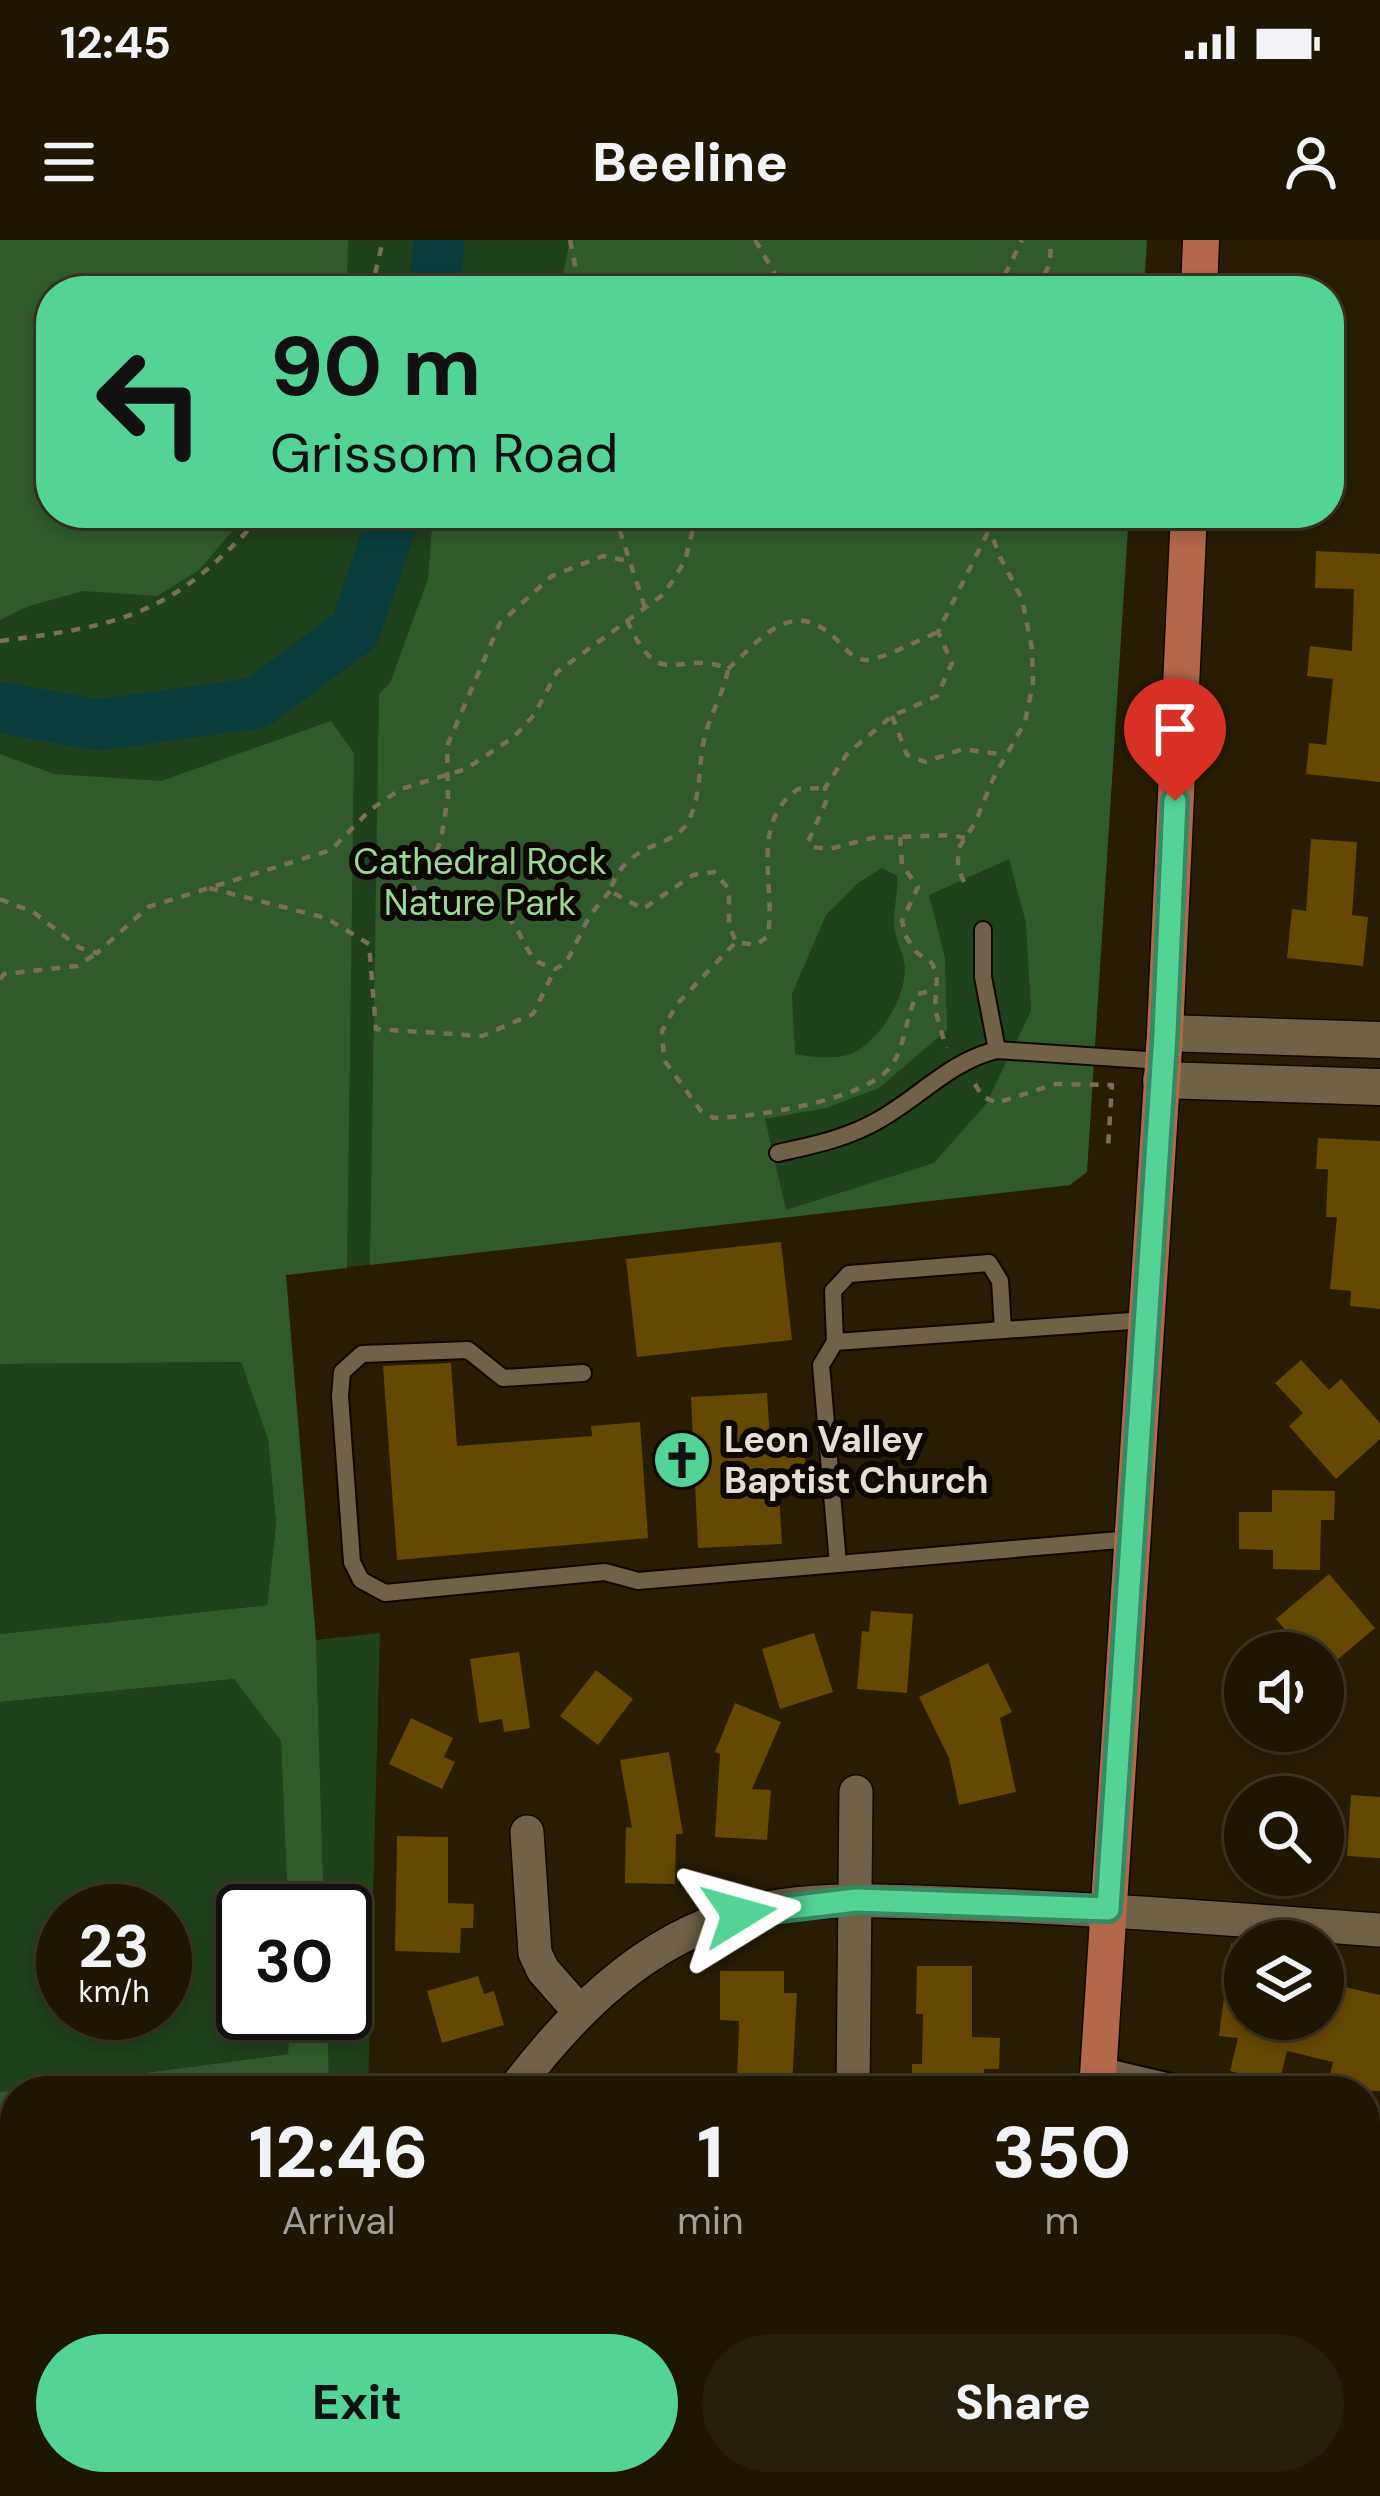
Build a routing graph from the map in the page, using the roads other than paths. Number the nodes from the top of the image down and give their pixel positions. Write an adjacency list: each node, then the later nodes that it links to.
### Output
1 (1201, 240): 2 (main road)
2 (1200, 276)
3 (1188, 528): 7 (main road)
4 (983, 930): 6 (lane)
5 (1380, 1040): 7 (street)
6 (998, 1050): 7 (lane); 9 (lane)
7 (1163, 1058): 8 (street); 10 (main road)
8 (1380, 1087)
9 (778, 1153)
10 (1144, 1320): 11 (lane); 14 (main road)
11 (1003, 1330): 12 (lane); 12 (lane)
12 (835, 1342): 15 (lane)
13 (583, 1373): 15 (lane)
14 (1131, 1539): 15 (lane); 19 (main road)
15 (838, 1564)
16 (856, 1792): 18 (street)
17 (526, 1832): 21 (street)
18 (856, 1900): 19 (street); 21 (street); 23 (street)
19 (1108, 1909): 20 (street); 24 (main road)
20 (1380, 1930)
21 (579, 2011): 22 (street)
22 (525, 2076)
23 (853, 2076)
24 (1097, 2076)

